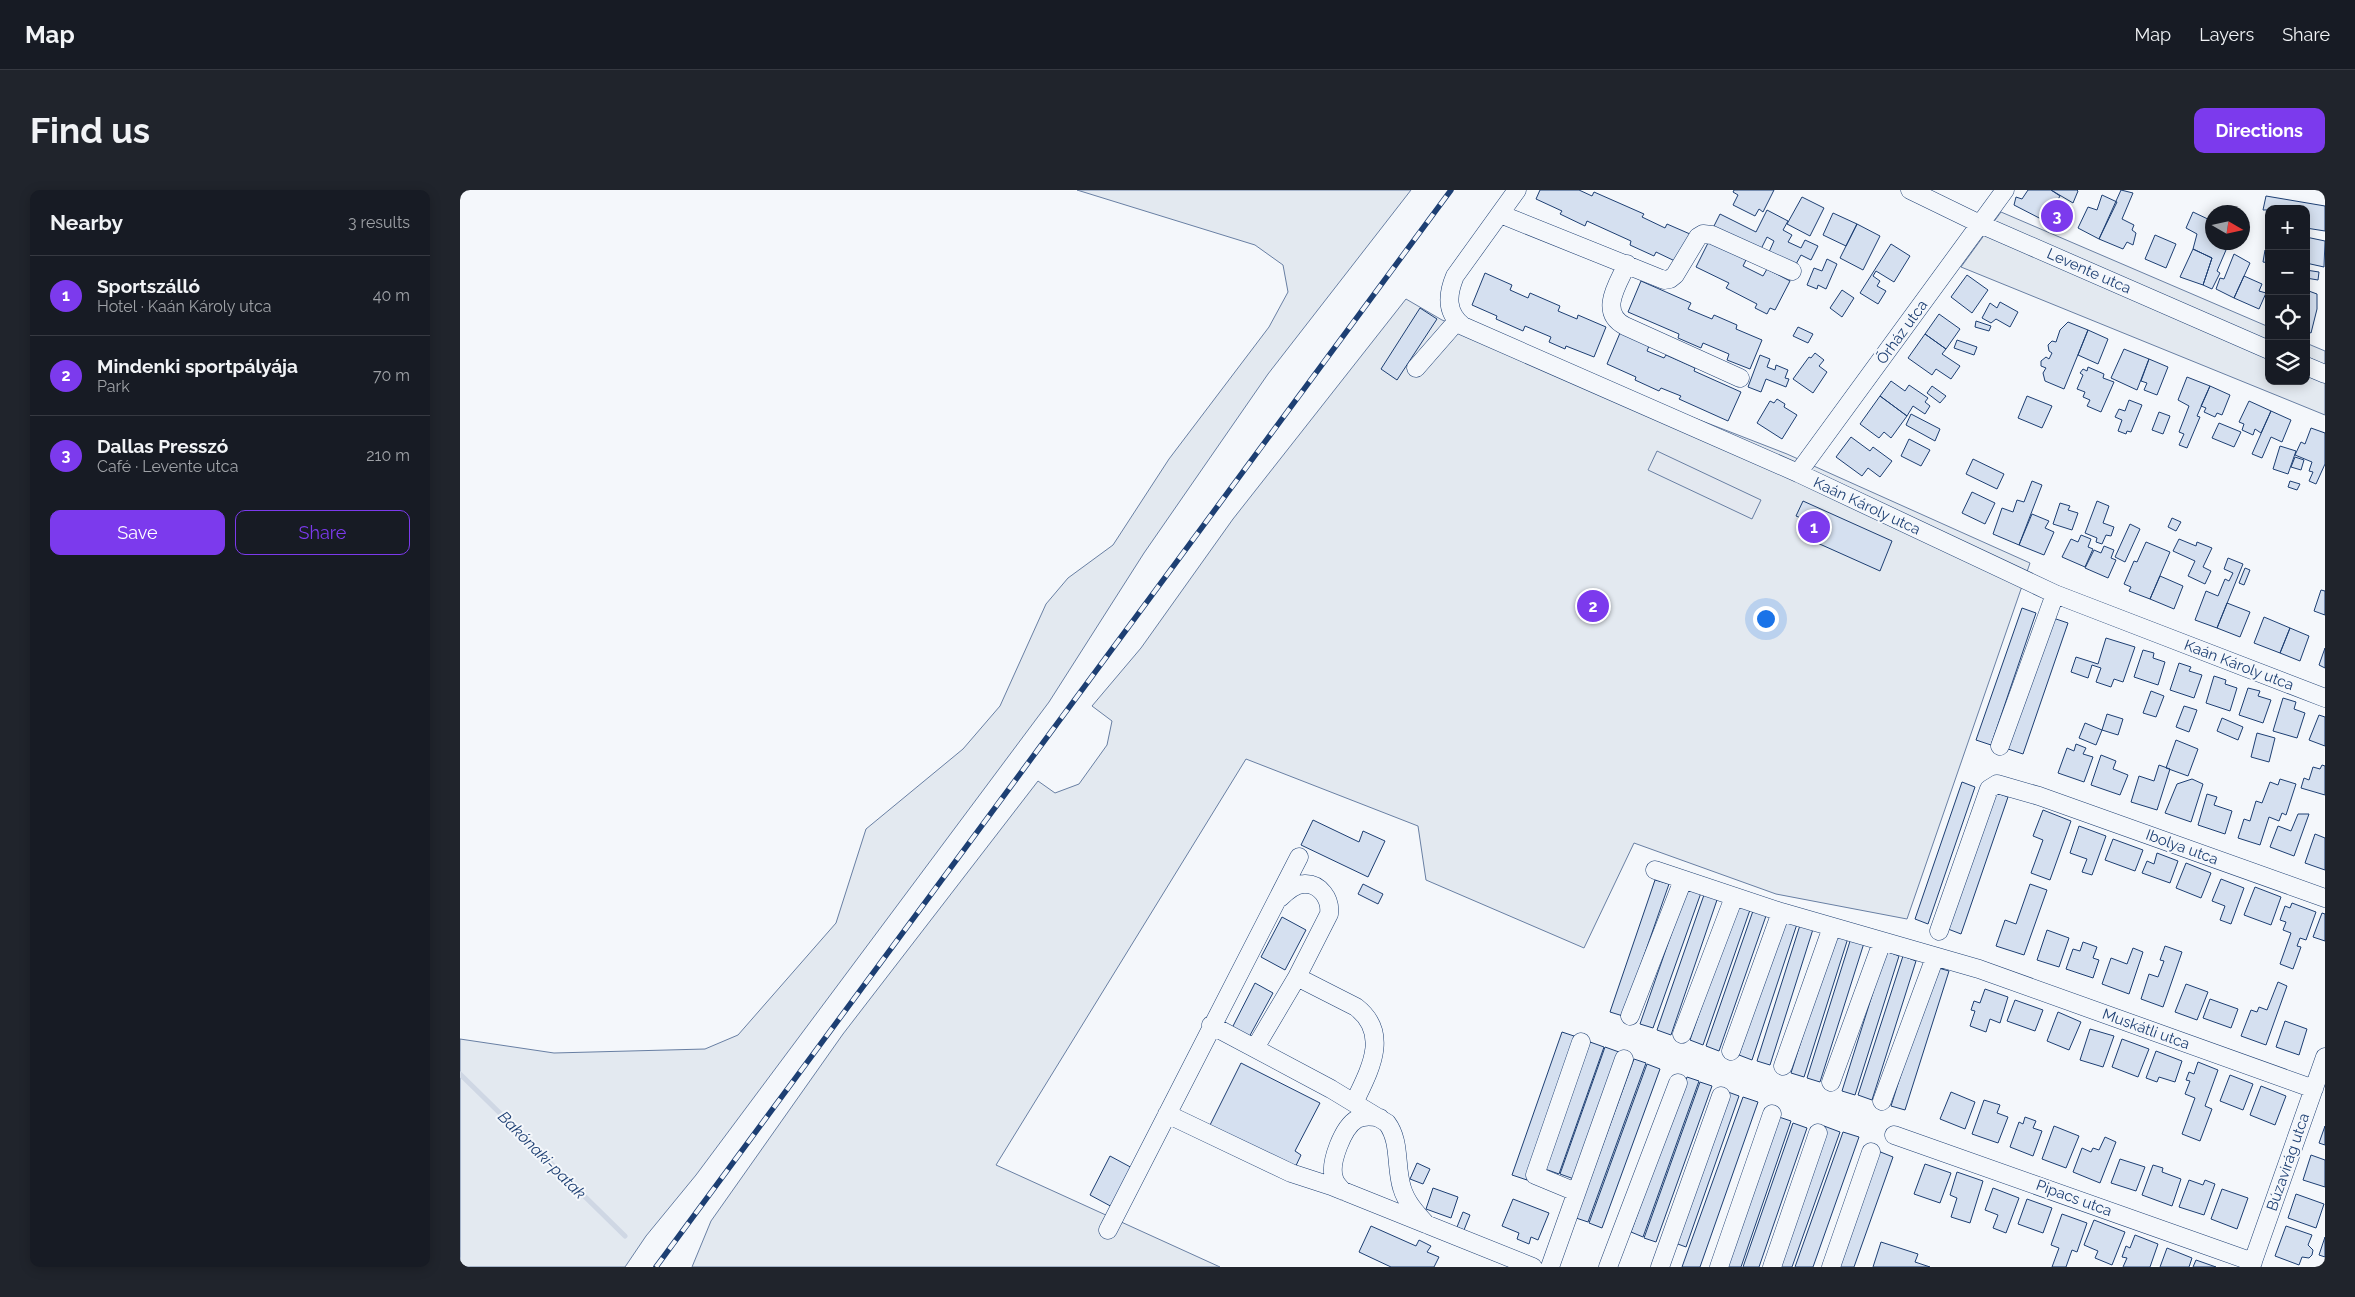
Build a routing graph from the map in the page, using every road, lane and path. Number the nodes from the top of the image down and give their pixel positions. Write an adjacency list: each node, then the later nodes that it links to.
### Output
1 (1517, 190): 4 (street)
2 (1910, 190): 5 (street, Levente utca)
3 (2005, 190): 5 (street, Őrház utca)
4 (1500, 214): 6 (street); 8 (street)
5 (1980, 224): 9 (street, Levente utca); 14 (street, Őrház utca)
6 (1627, 264): 7 (street); 13 (street)
7 (1792, 271)
8 (1457, 321): 10 (street); 14 (street, Kaán Károly utca)
9 (2265, 348)
10 (1416, 368)
11 (2310, 368): 12 (street)
12 (2325, 374)
13 (1740, 378)
14 (1798, 473): 15 (street, Kaán Károly utca)
15 (2055, 594): 16 (street, Kaán Károly utca); 17 (street)
16 (2325, 698)
17 (2000, 746)
18 (1299, 857): 23 (street)
19 (1655, 870): 20 (street, Muskátli utca)
20 (1682, 880): 21 (street, Muskátli utca); 30 (street)
21 (1734, 897): 24 (street, Muskátli utca); 32 (street)
22 (2325, 898): 26 (street, Ibolya utca)
23 (1276, 901): 29 (street); 31 (street)
24 (1781, 912): 25 (street, Muskátli utca); 35 (street)
25 (1832, 927): 27 (street, Muskátli utca); 38 (street)
26 (1940, 931)
27 (1882, 942): 28 (street, Muskátli utca); 39 (street)
28 (1935, 957): 41 (street, Muskátli utca); 44 (street)
29 (1297, 977): 34 (street); 43 (street)
30 (1630, 1016)
31 (1212, 1025): 34 (street); 45 (street)
32 (1682, 1034)
33 (1581, 1042): 55 (street)
34 (1255, 1048): 43 (street)
35 (1731, 1051)
36 (2325, 1057): 41 (street, Búzavirág utca)
37 (1624, 1059): 55 (street)
38 (1783, 1066)
39 (1831, 1082)
40 (1678, 1083): 61 (street)
41 (2314, 1089): 58 (street, Búzavirág utca)
42 (1721, 1096): 62 (street)
43 (1352, 1101): 47 (street); 48 (street)
44 (1882, 1101)
45 (1166, 1114): 53 (street); 57 (street)
46 (1772, 1114): 63 (street)
47 (1381, 1118): 48 (street); 56 (street)
48 (1348, 1129): 52 (street)
49 (1818, 1133): 64 (street)
50 (1894, 1135): 58 (street, Pipacs utca)
51 (1871, 1152): 65 (street)
52 (1334, 1159): 53 (street); 54 (street)
53 (1309, 1179): 54 (street)
54 (1343, 1191): 56 (street)
55 (1576, 1192): 60 (street)
56 (1427, 1226): 59 (street)
57 (1108, 1230)
58 (2252, 1265)
59 (1533, 1267)
60 (1550, 1267)
61 (1608, 1267)
62 (1660, 1267)
63 (1719, 1267)
64 (1772, 1267)
65 (1831, 1267)

